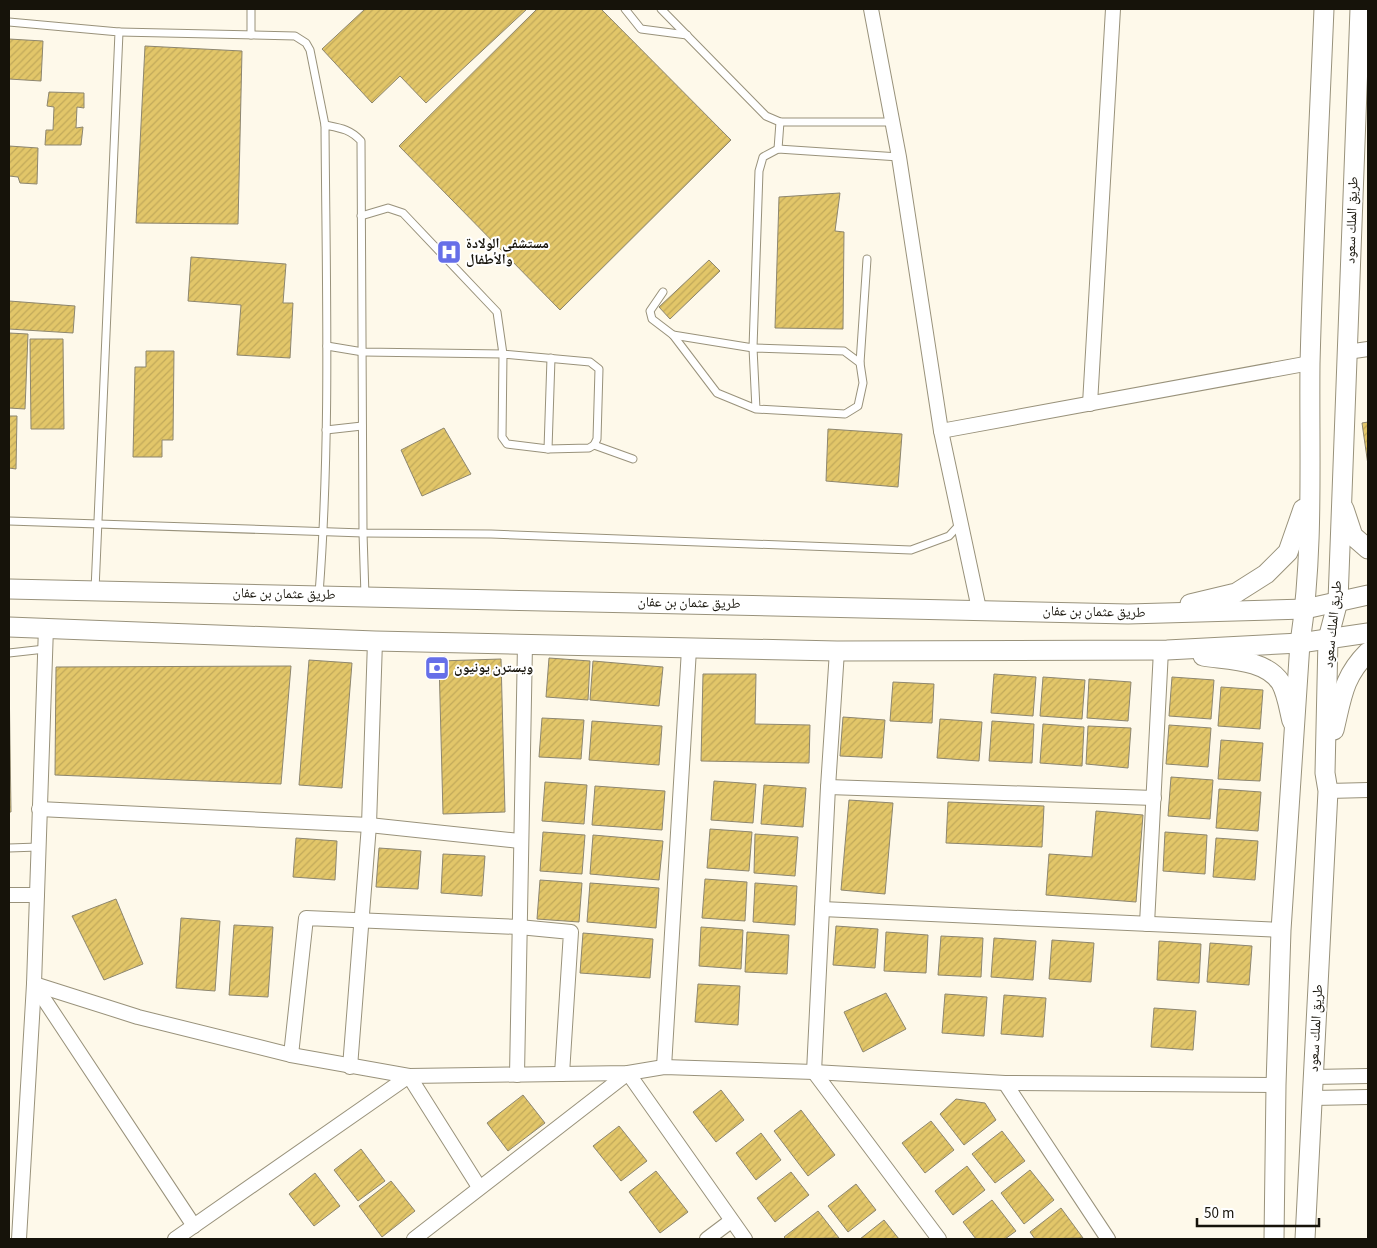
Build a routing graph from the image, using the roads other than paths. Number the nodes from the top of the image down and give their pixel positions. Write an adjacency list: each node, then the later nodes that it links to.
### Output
1 (251, 9): 10 (lane)
2 (625, 9): 11 (lane)
3 (661, 9): 11 (lane)
4 (871, 9): 14 (street)
5 (1113, 9): 31 (street)
6 (1324, 9): 30 (main road)
7 (1360, 9): 12 (main road, طريق الملك سعود)
8 (9, 22): 9 (lane)
9 (119, 32): 10 (lane); 43 (lane)
10 (251, 35): 15 (lane)
11 (687, 35): 13 (lane)
12 (1364, 40): 26 (main road, طريق الملك سعود)
13 (780, 122): 14 (lane); 16 (lane)
14 (892, 122): 17 (street)
15 (325, 125): 18 (lane); 22 (lane)
16 (778, 149): 17 (lane); 23 (lane)
17 (899, 157): 35 (street)
18 (361, 216): 25 (lane); 27 (lane)
19 (868, 259): 29 (lane)
20 (663, 292): 21 (lane)
21 (672, 335): 23 (lane); 32 (lane)
22 (327, 346): 25 (lane); 34 (lane)
23 (753, 348): 29 (lane); 32 (lane)
24 (1368, 349): 26 (street)
25 (363, 352): 27 (lane); 33 (lane)
26 (1347, 352): 39 (main road, طريق الملك سعود)
27 (503, 354): 28 (lane); 37 (lane)
28 (551, 358): 36 (lane); 37 (lane)
29 (860, 363): 32 (lane)
30 (1310, 363): 31 (street); 40 (main road)
31 (1090, 404): 35 (street)
32 (756, 409)
33 (362, 426): 34 (lane); 45 (lane)
34 (326, 430): 44 (lane)
35 (941, 431): 42 (street)
36 (594, 445): 37 (lane); 38 (lane)
37 (548, 449)
38 (633, 459)
39 (1342, 467): 46 (main road); 52 (main road, طريق الملك سعود)
40 (1310, 488): 53 (main road); 55 (main road)
41 (9, 521): 43 (lane)
42 (961, 523): 45 (lane); 54 (street)
43 (97, 525): 44 (lane); 48 (lane)
44 (324, 531): 45 (lane); 49 (lane)
45 (363, 533): 51 (lane)
46 (1368, 549)
47 (11, 588): 48 (main road, طريق عثمان بن عفان)
48 (95, 590): 49 (main road, طريق عثمان بن عفان)
49 (319, 595): 51 (main road, طريق عثمان بن عفان)
50 (1368, 595): 52 (main road, طريق عثمان بن عفان)
51 (365, 596): 54 (main road, طريق عثمان بن عفان)
52 (1338, 601): 53 (main road, طريق عثمان بن عفان); 59 (main road, طريق الملك سعود)
53 (1305, 608): 55 (main road, طريق عثمان بن عفان); 61 (main road)
54 (979, 609): 55 (main road, طريق عثمان بن عفان)
55 (1147, 614)
56 (9, 627): 57 (main road)
57 (46, 627): 60 (main road); 63 (street)
58 (1368, 633): 59 (main road)
59 (1328, 639): 61 (main road); 70 (main road, طريق الملك سعود)
60 (374, 641): 62 (main road); 75 (street)
61 (1300, 643): 65 (main road); 69 (main road)
62 (524, 644): 64 (main road); 76 (street)
63 (45, 649): 68 (lane); 74 (street)
64 (689, 649): 66 (main road); 88 (street)
65 (1164, 650): 66 (main road); 69 (main road); 73 (street)
66 (837, 651): 71 (street)
67 (1368, 652): 70 (main road)
68 (9, 653)
69 (1296, 734): 85 (main road)
70 (1326, 782): 72 (street); 96 (main road, طريق الملك سعود)
71 (828, 787): 73 (street); 81 (street)
72 (1368, 790)
73 (1154, 798): 83 (street)
74 (39, 809): 75 (street); 77 (street)
75 (369, 825): 76 (street); 82 (street)
76 (520, 841): 84 (street)
77 (38, 847): 78 (lane); 80 (street)
78 (9, 848)
79 (9, 895): 80 (street)
80 (37, 895): 86 (street)
81 (822, 909): 83 (street); 90 (street)
82 (361, 920): 84 (street); 87 (street); 89 (street)
83 (1147, 924): 85 (street)
84 (519, 927): 92 (street); 93 (street)
85 (1282, 930): 98 (main road)
86 (34, 984): 87 (street); 103 (street); 105 (street)
87 (291, 1055): 89 (street)
88 (664, 1066): 90 (street); 91 (street)
89 (350, 1067): 94 (street)
90 (814, 1072): 97 (street); 110 (street)
91 (628, 1073): 92 (street); 101 (street); 102 (street)
92 (562, 1074): 93 (street)
93 (517, 1075): 94 (street)
94 (409, 1076): 101 (street); 103 (street)
95 (1368, 1076): 96 (street)
96 (1313, 1077): 100 (main road, طريق الملك سعود)
97 (1005, 1083): 98 (street); 111 (street)
98 (1276, 1085): 104 (main road)
99 (1368, 1097): 100 (street)
100 (1312, 1098): 112 (main road, طريق الملك سعود)
101 (479, 1187): 107 (street)
102 (731, 1221): 108 (street); 109 (street)
103 (194, 1226): 106 (street)
104 (1270, 1236)
105 (19, 1239)
106 (175, 1239)
107 (414, 1239)
108 (707, 1239)
109 (745, 1239)
110 (939, 1239)
111 (1108, 1239)
112 (1305, 1239)

